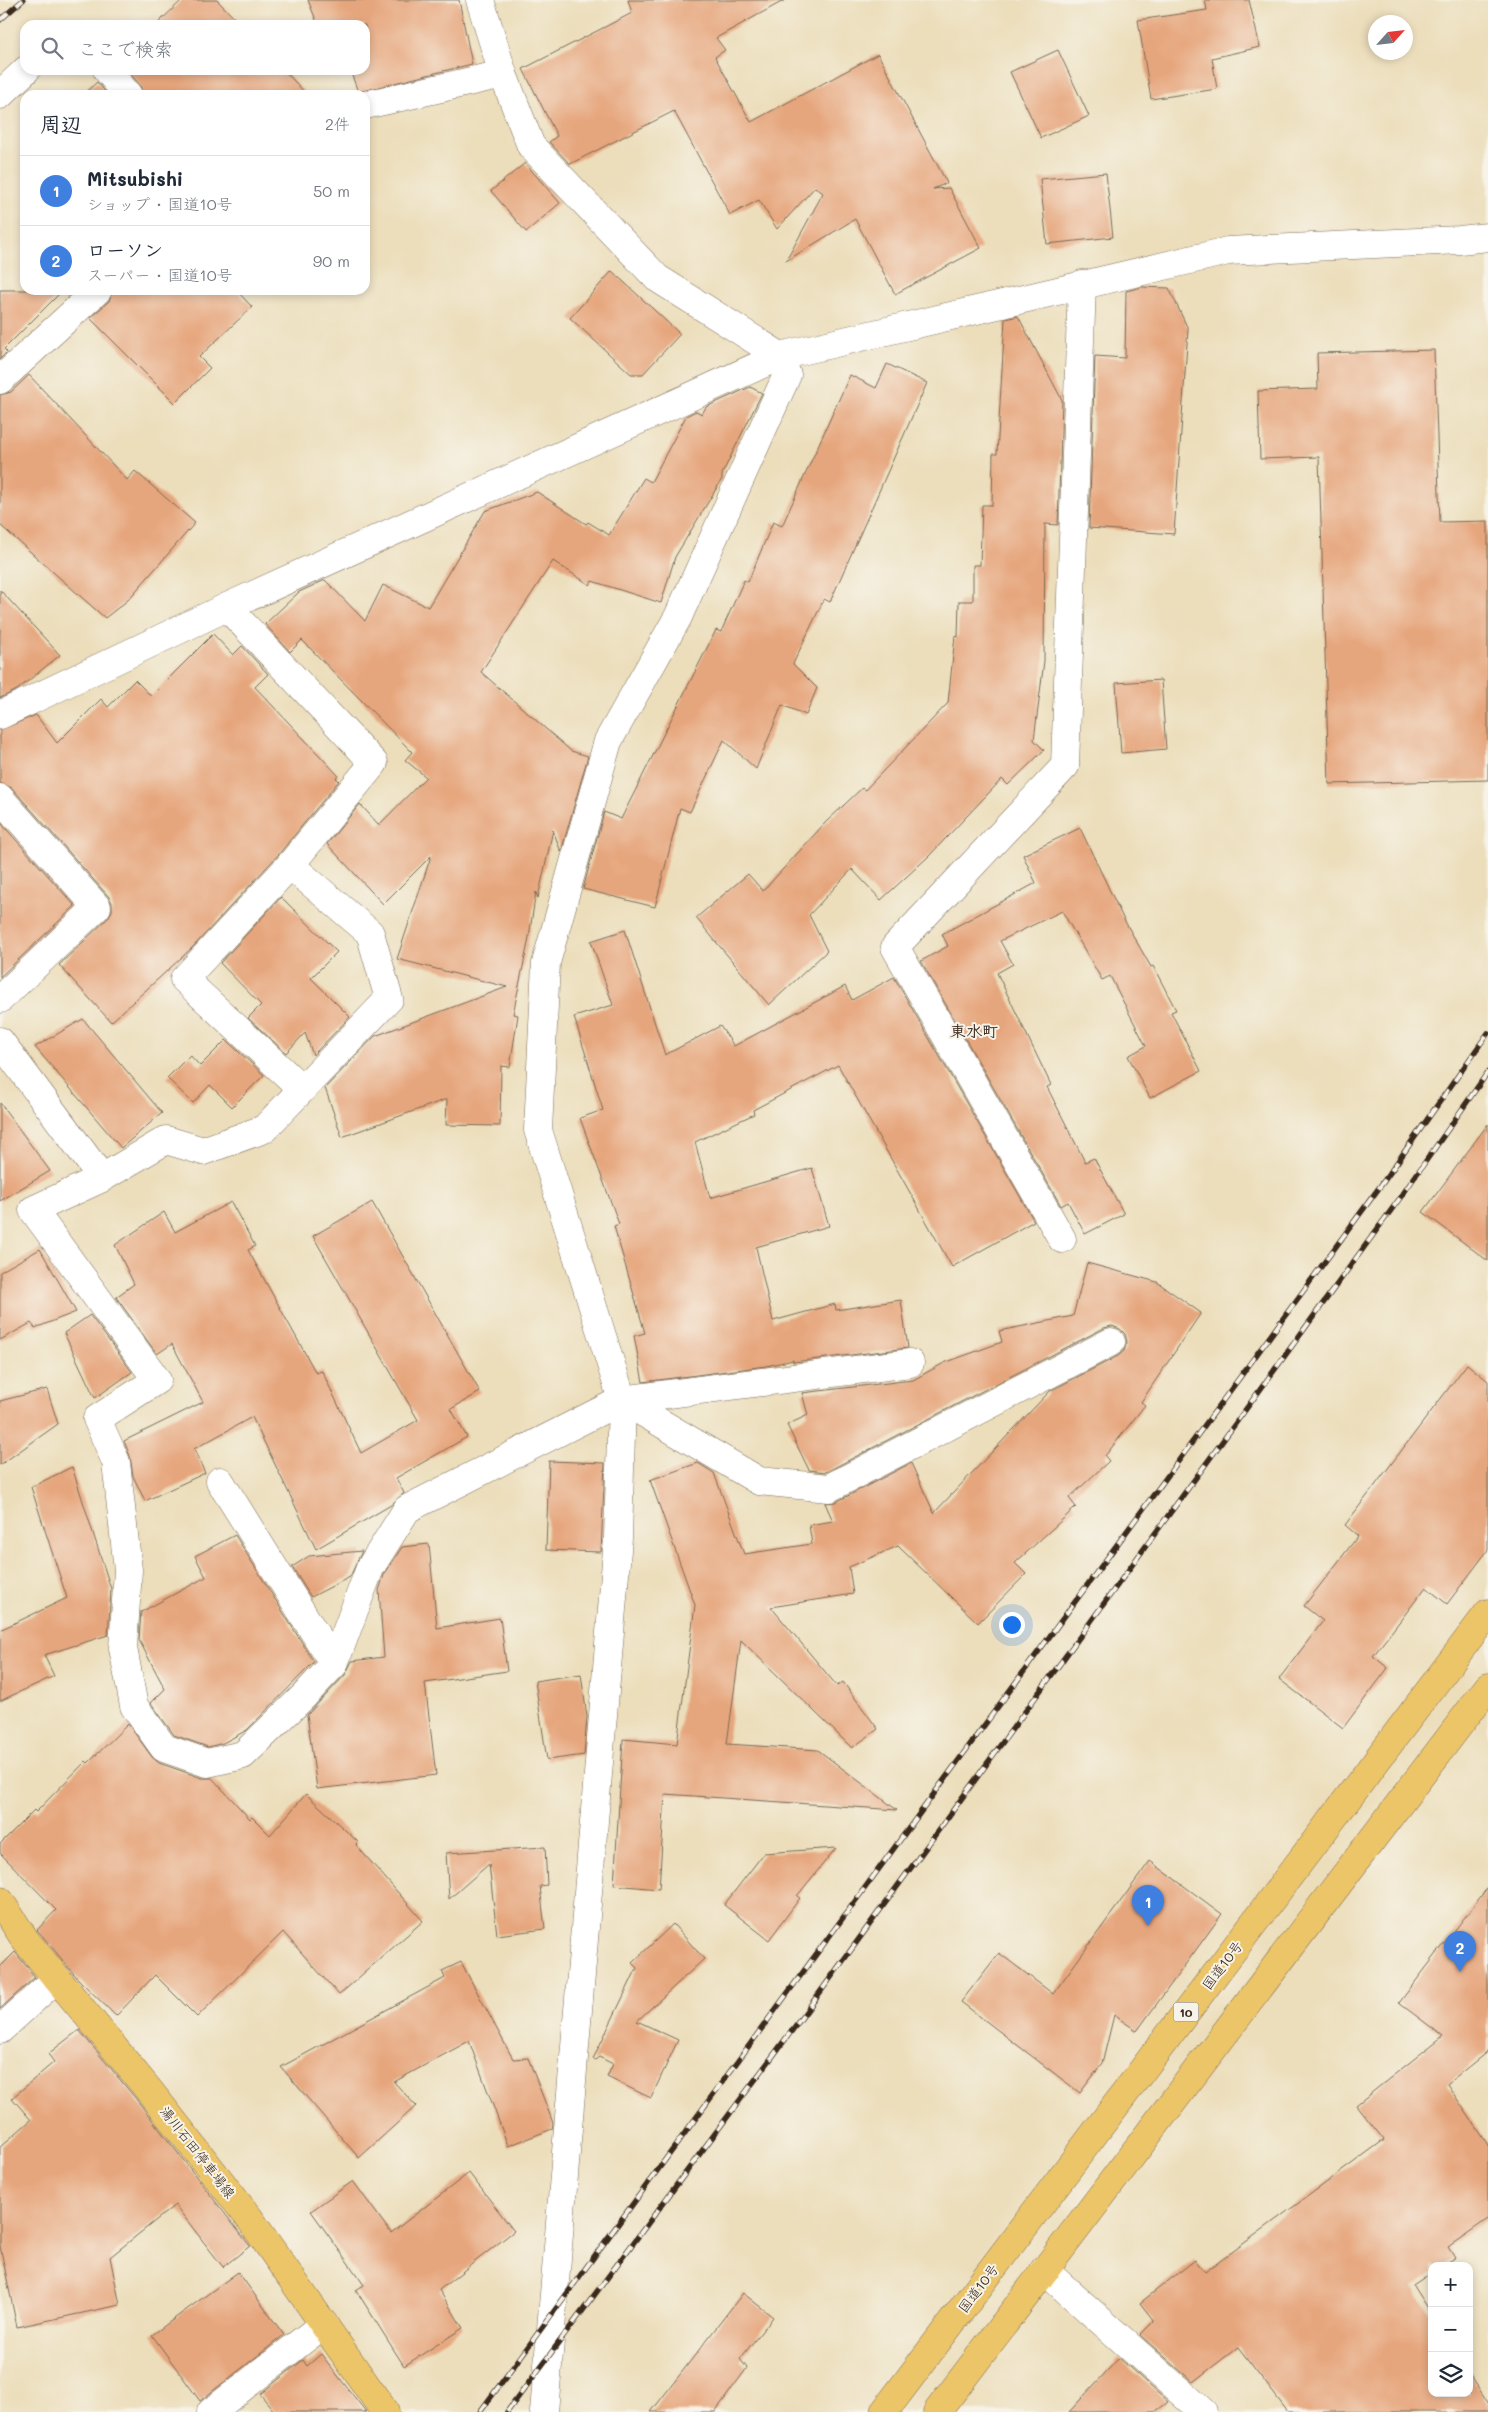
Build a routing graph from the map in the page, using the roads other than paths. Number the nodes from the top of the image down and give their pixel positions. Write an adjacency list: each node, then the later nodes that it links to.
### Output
1 (480, 0): 2 (street)
2 (503, 74): 7 (street); 11 (street)
3 (21, 75): 6 (street)
4 (111, 75): 5 (street)
5 (124, 90)
6 (0, 95)
7 (370, 104)
8 (1488, 237): 9 (street)
9 (1082, 284): 11 (street); 21 (street)
10 (93, 295): 12 (street)
11 (780, 356): 13 (street); 24 (street)
12 (0, 380)
13 (227, 607): 14 (street); 16 (street)
14 (0, 715)
15 (0, 798): 17 (street)
16 (290, 865): 19 (street); 19 (street)
17 (0, 999)
18 (0, 1040): 20 (street)
19 (302, 1089): 20 (street)
20 (102, 1178): 27 (street)
21 (1062, 1239)
22 (1111, 1342): 24 (street)
23 (910, 1363): 24 (street)
24 (622, 1400): 27 (street); 36 (street)
25 (220, 1481): 27 (street)
26 (1488, 1613): 37 (main road, 国道10号 / 10)
27 (334, 1664)
28 (1488, 1687): 32 (main road)
29 (0, 1901): 30 (main road, 湯川石田停車場線)
30 (57, 1978): 31 (street); 33 (main road, 湯川石田停車場線)
31 (0, 2030)
32 (1044, 2270): 38 (main road); 39 (street)
33 (324, 2324): 34 (street); 35 (main road, 湯川石田停車場線)
34 (211, 2412)
35 (385, 2412)
36 (544, 2412)
37 (884, 2412)
38 (937, 2412)
39 (1202, 2412)

